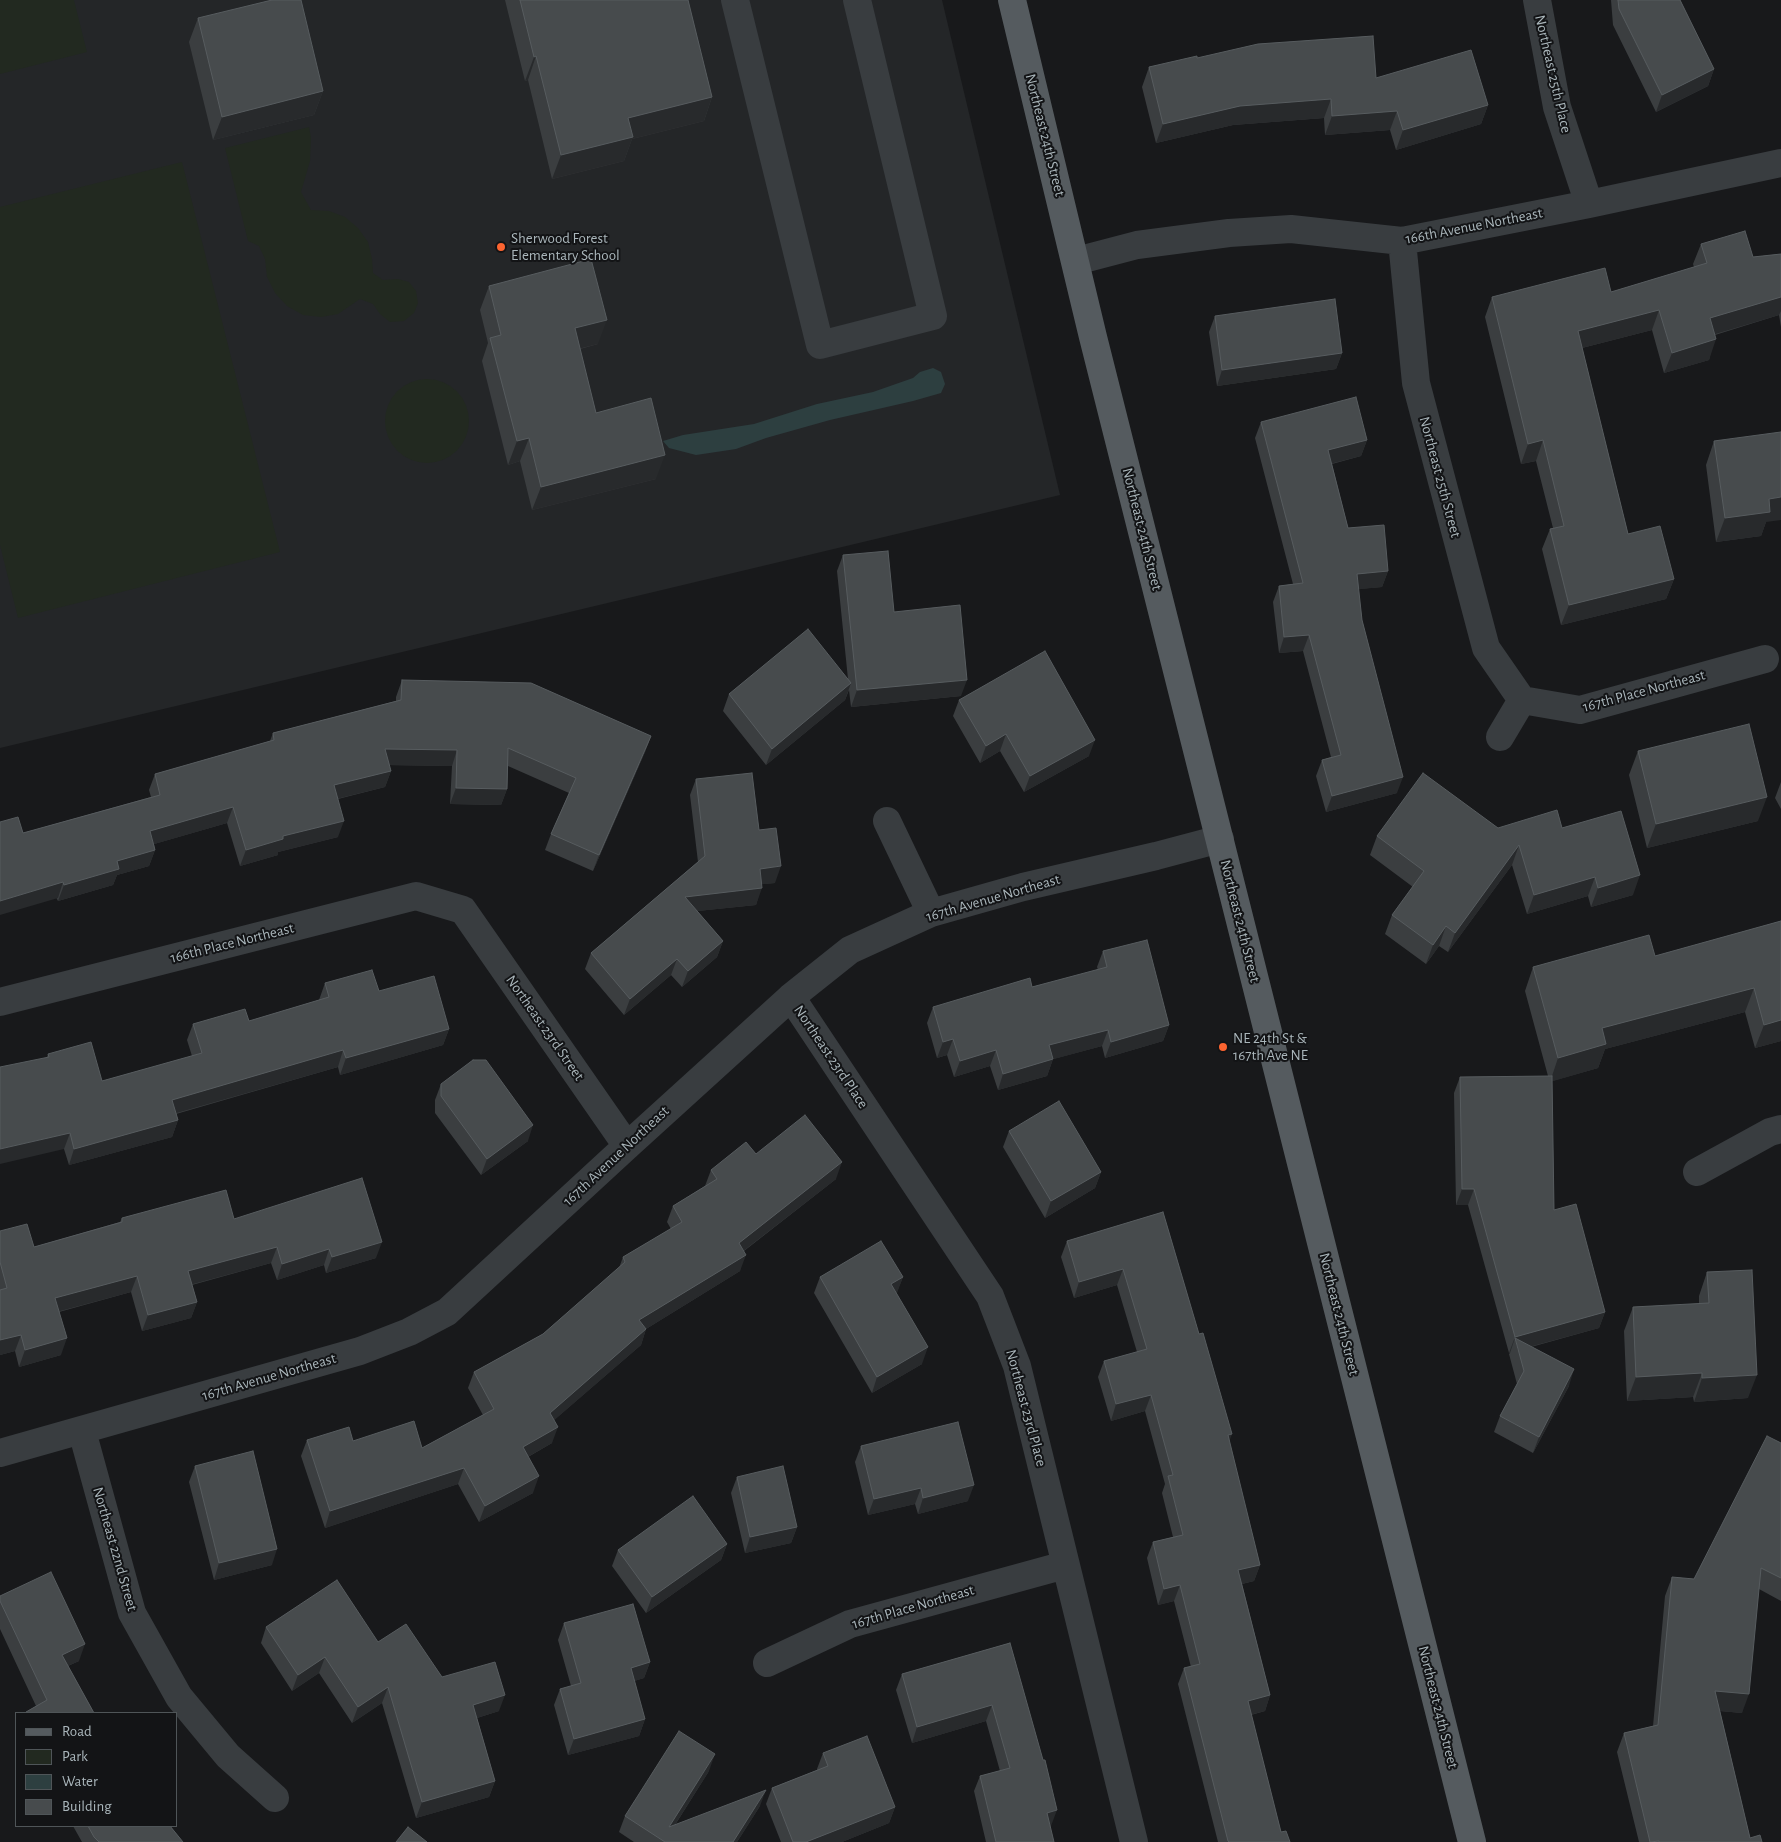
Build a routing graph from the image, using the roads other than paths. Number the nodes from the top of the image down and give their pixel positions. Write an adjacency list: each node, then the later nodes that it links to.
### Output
1 (734, 0): 2 (street)
2 (857, 0)
3 (1012, 0): 8 (main road, Northeast 24th Street)
4 (1537, 0): 6 (street, Northeast 25th Place)
5 (1781, 163): 6 (street, 166th Avenue Northeast)
6 (1589, 204): 7 (street, 166th Avenue Northeast)
7 (1402, 241): 8 (street, 166th Avenue Northeast); 10 (street, Northeast 25th Street)
8 (1076, 261): 13 (main road, Northeast 24th Street)
9 (1765, 659): 10 (street, 167th Place Northeast)
10 (1522, 700): 11 (street)
11 (1500, 737)
12 (888, 821): 15 (street)
13 (1220, 839): 15 (street, 167th Avenue Northeast); 27 (main road, Northeast 24th Street)
14 (463, 910): 17 (street, 166th Place Northeast); 19 (street, Northeast 23rd Street)
15 (931, 913): 16 (street, 167th Avenue Northeast)
16 (790, 997): 19 (street, 167th Avenue Northeast); 23 (street, Northeast 23rd Place)
17 (0, 1002)
18 (1781, 1129): 20 (street)
19 (626, 1146): 21 (street, 167th Avenue Northeast)
20 (1697, 1172)
21 (82, 1431): 22 (street, 167th Avenue Northeast); 25 (street, Northeast 22nd Street)
22 (0, 1453)
23 (1065, 1565): 24 (street, 167th Place Northeast); 26 (street, Northeast 23rd Place)
24 (767, 1663)
25 (275, 1798)
26 (1134, 1842)
27 (1472, 1842)

